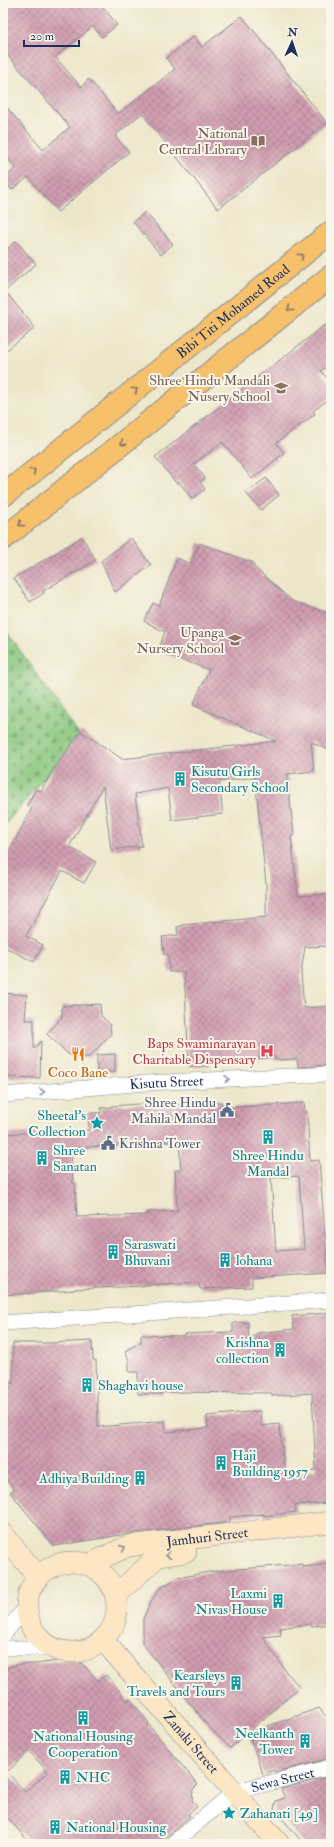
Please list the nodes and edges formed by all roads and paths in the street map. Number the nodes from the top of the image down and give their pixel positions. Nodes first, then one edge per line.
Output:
1 (331, 232) edge
2 (331, 276) edge
3 (3, 496) edge
4 (3, 539) edge
5 (331, 1074) edge
6 (3, 1095) edge
7 (331, 1300) edge
8 (3, 1323) edge
9 (331, 1522) edge
10 (331, 1532) edge
11 (3, 1534) edge
12 (88, 1565) junction
13 (38, 1577) junction
14 (116, 1595) junction
15 (27, 1606) junction
16 (3, 1635) edge
17 (103, 1640) junction
18 (3, 1648) edge
19 (54, 1648) junction
20 (331, 1767) edge
21 (234, 1792) junction
22 (172, 1844) edge
23 (280, 1844) edge

3 -> 1 highway, Bibi Titi Mohamed Road
2 -> 4 highway
6 -> 5 street, Kisutu Street
7 - 8 street
12 -> 9 street, Jamhuri Street
10 -> 14 street, Jamhuri Street
11 - 13 street
12 - 13 street
12 - 14 street
13 - 15 street
14 - 17 street
15 - 16 street
15 - 19 street
17 - 19 street
17 - 21 street, Zanaki Street
18 - 19 street
20 - 21 street, Sewa Street
21 - 22 street
21 - 23 street, Zanaki Street

